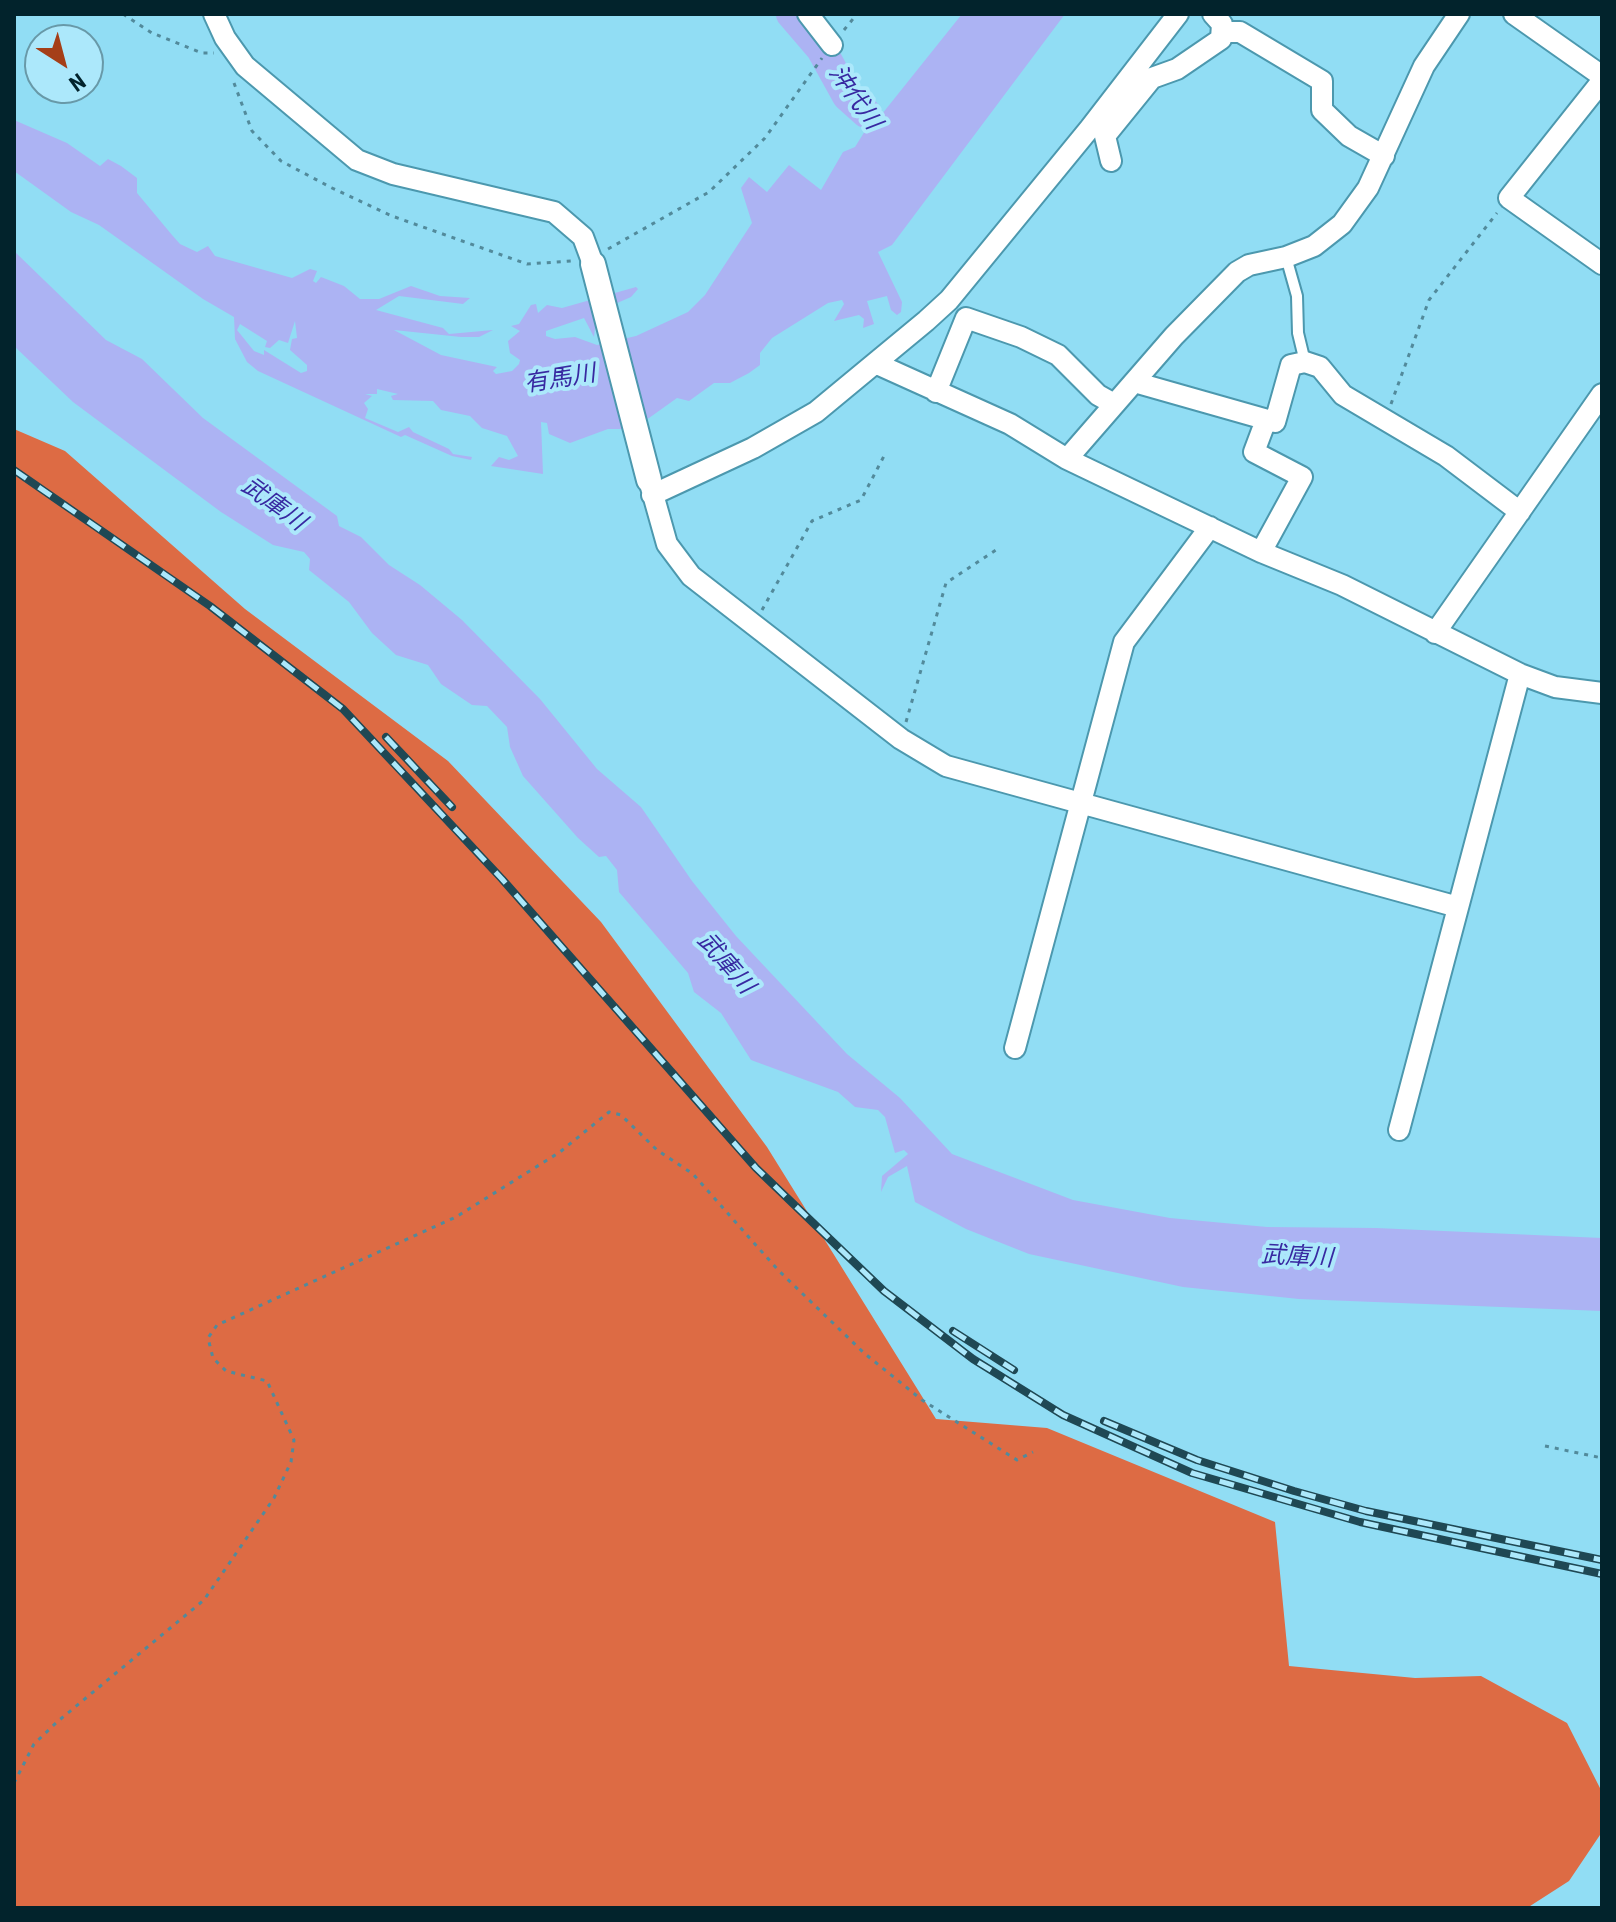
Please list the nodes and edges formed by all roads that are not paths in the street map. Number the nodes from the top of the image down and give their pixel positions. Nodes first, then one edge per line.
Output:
1 (214, 14) edge
2 (808, 14) edge
3 (1178, 14) edge
4 (1459, 14) edge
5 (1514, 14) edge
6 (1218, 23) edge
7 (830, 47) road end
8 (1602, 79) edge
9 (1384, 156) junction
10 (1111, 161) dead end
11 (1286, 257) junction
12 (593, 264) joint
13 (1602, 264) edge
14 (1305, 362) junction
15 (877, 364) junction
16 (1134, 382) junction
17 (936, 392) junction
18 (1602, 394) edge
19 (1114, 404) junction
20 (1266, 420) junction
21 (1067, 459) junction
22 (650, 488) junction
23 (1520, 512) junction
24 (1210, 527) junction
25 (1261, 552) junction
26 (1435, 633) junction
27 (1520, 674) junction
28 (1602, 693) edge
29 (1079, 803) junction
30 (1458, 907) junction
31 (1015, 1048) dead end
32 (1399, 1130) dead end

1 - 12 street
2 - 7 street
3 - 15 street
4 - 9 street
5 - 8 street
6 - 9 street
6 - 10 street
8 - 13 street
9 - 11 street
11 - 14 lane
11 - 16 street
12 - 22 street
14 - 20 street
14 - 23 street
15 - 17 street
15 - 22 street
16 - 19 street
16 - 20 street
17 - 19 street
17 - 21 street
18 - 23 street
19 - 21 street
20 - 25 street
21 - 24 street
22 - 29 street
23 - 26 street
24 - 25 street
24 - 29 street
25 - 26 street
26 - 27 street
27 - 28 street
27 - 30 street
29 - 30 street
29 - 31 street
30 - 32 street

